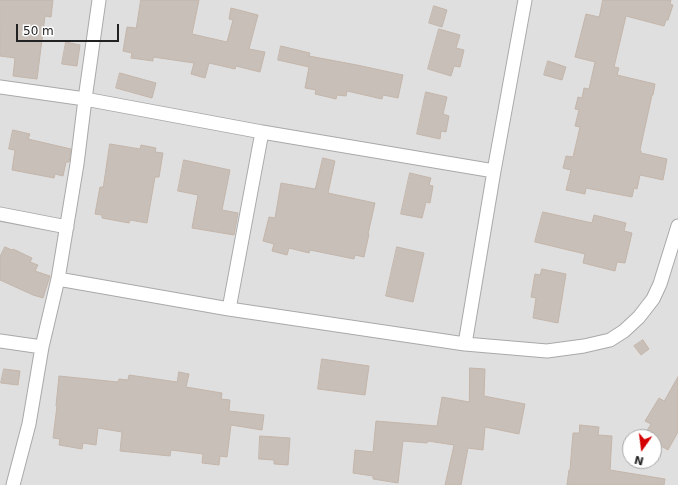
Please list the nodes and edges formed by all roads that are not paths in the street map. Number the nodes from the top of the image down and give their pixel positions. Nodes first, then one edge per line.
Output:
1 (99, 0) edge
2 (525, 0) edge
3 (0, 87) edge
4 (85, 99) junction
5 (262, 132) junction
6 (494, 172) junction
7 (0, 214) edge
8 (678, 226) edge
9 (67, 228) junction
10 (58, 280) junction
11 (229, 309) junction
12 (0, 341) edge
13 (465, 344) junction
14 (42, 347) junction
15 (13, 485) edge

1 - 4 street
2 - 6 street
3 - 4 street
4 - 5 street
4 - 9 street
5 - 6 street
5 - 11 street
6 - 13 street
7 - 9 street
8 - 13 street
9 - 10 street
10 - 11 street
10 - 14 street
11 - 13 street
12 - 14 street
14 - 15 street

